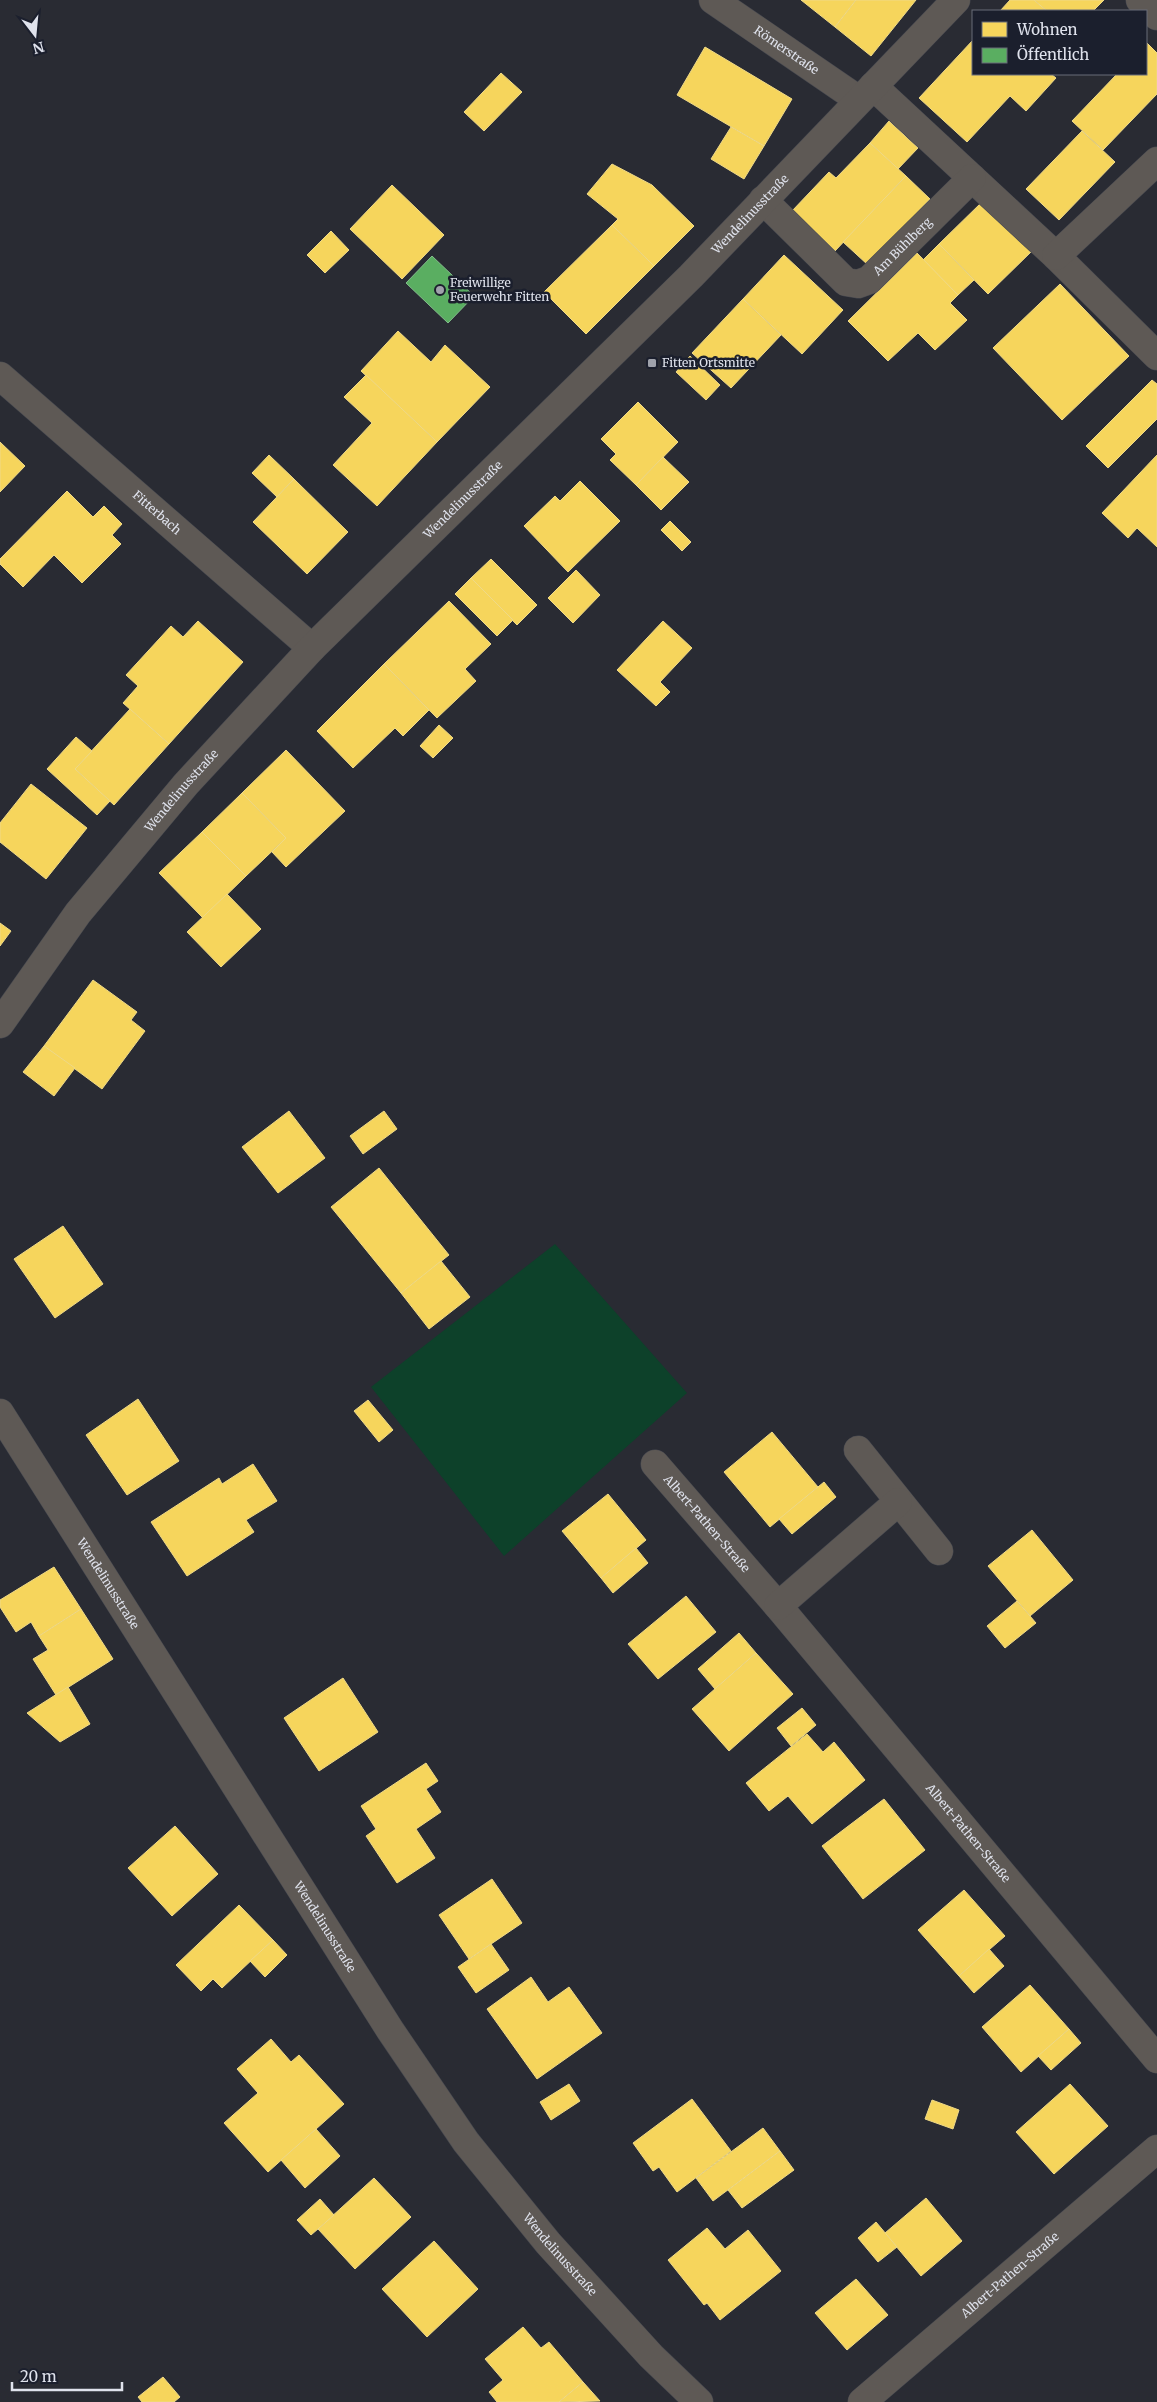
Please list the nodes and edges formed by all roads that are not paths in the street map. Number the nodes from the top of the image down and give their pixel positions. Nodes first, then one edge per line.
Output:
1 (713, 0) edge
2 (956, 0) edge
3 (1140, 0) edge
4 (1157, 16) edge
5 (866, 93) junction
6 (1157, 161) edge
7 (972, 178) junction
8 (763, 200) junction
9 (1056, 256) junction
10 (1157, 356) edge
11 (0, 376) edge
12 (312, 648) junction
13 (0, 1024) edge
14 (0, 1413) edge
15 (858, 1450) dead end
16 (655, 1464) dead end
17 (898, 1502) junction
18 (939, 1550) dead end
19 (778, 1606) junction
20 (1157, 2060) edge
21 (1157, 2149) edge
22 (699, 2402) edge
23 (862, 2402) edge

1 - 5 street, Römerstraße
2 - 5 street, Wendelinusstraße
3 - 4 street
5 - 7 street
5 - 8 street, Wendelinusstraße
6 - 9 street
7 - 8 street, Am Bühlberg
7 - 9 street
8 - 12 street, Wendelinusstraße
9 - 10 street
11 - 12 street, Fitterbach
12 - 13 street, Wendelinusstraße
14 - 22 street, Wendelinusstraße
15 - 17 street
16 - 19 street, Albert-Pathen-Straße
17 - 18 street
17 - 19 street
19 - 20 street, Albert-Pathen-Straße
21 - 23 street, Albert-Pathen-Straße

